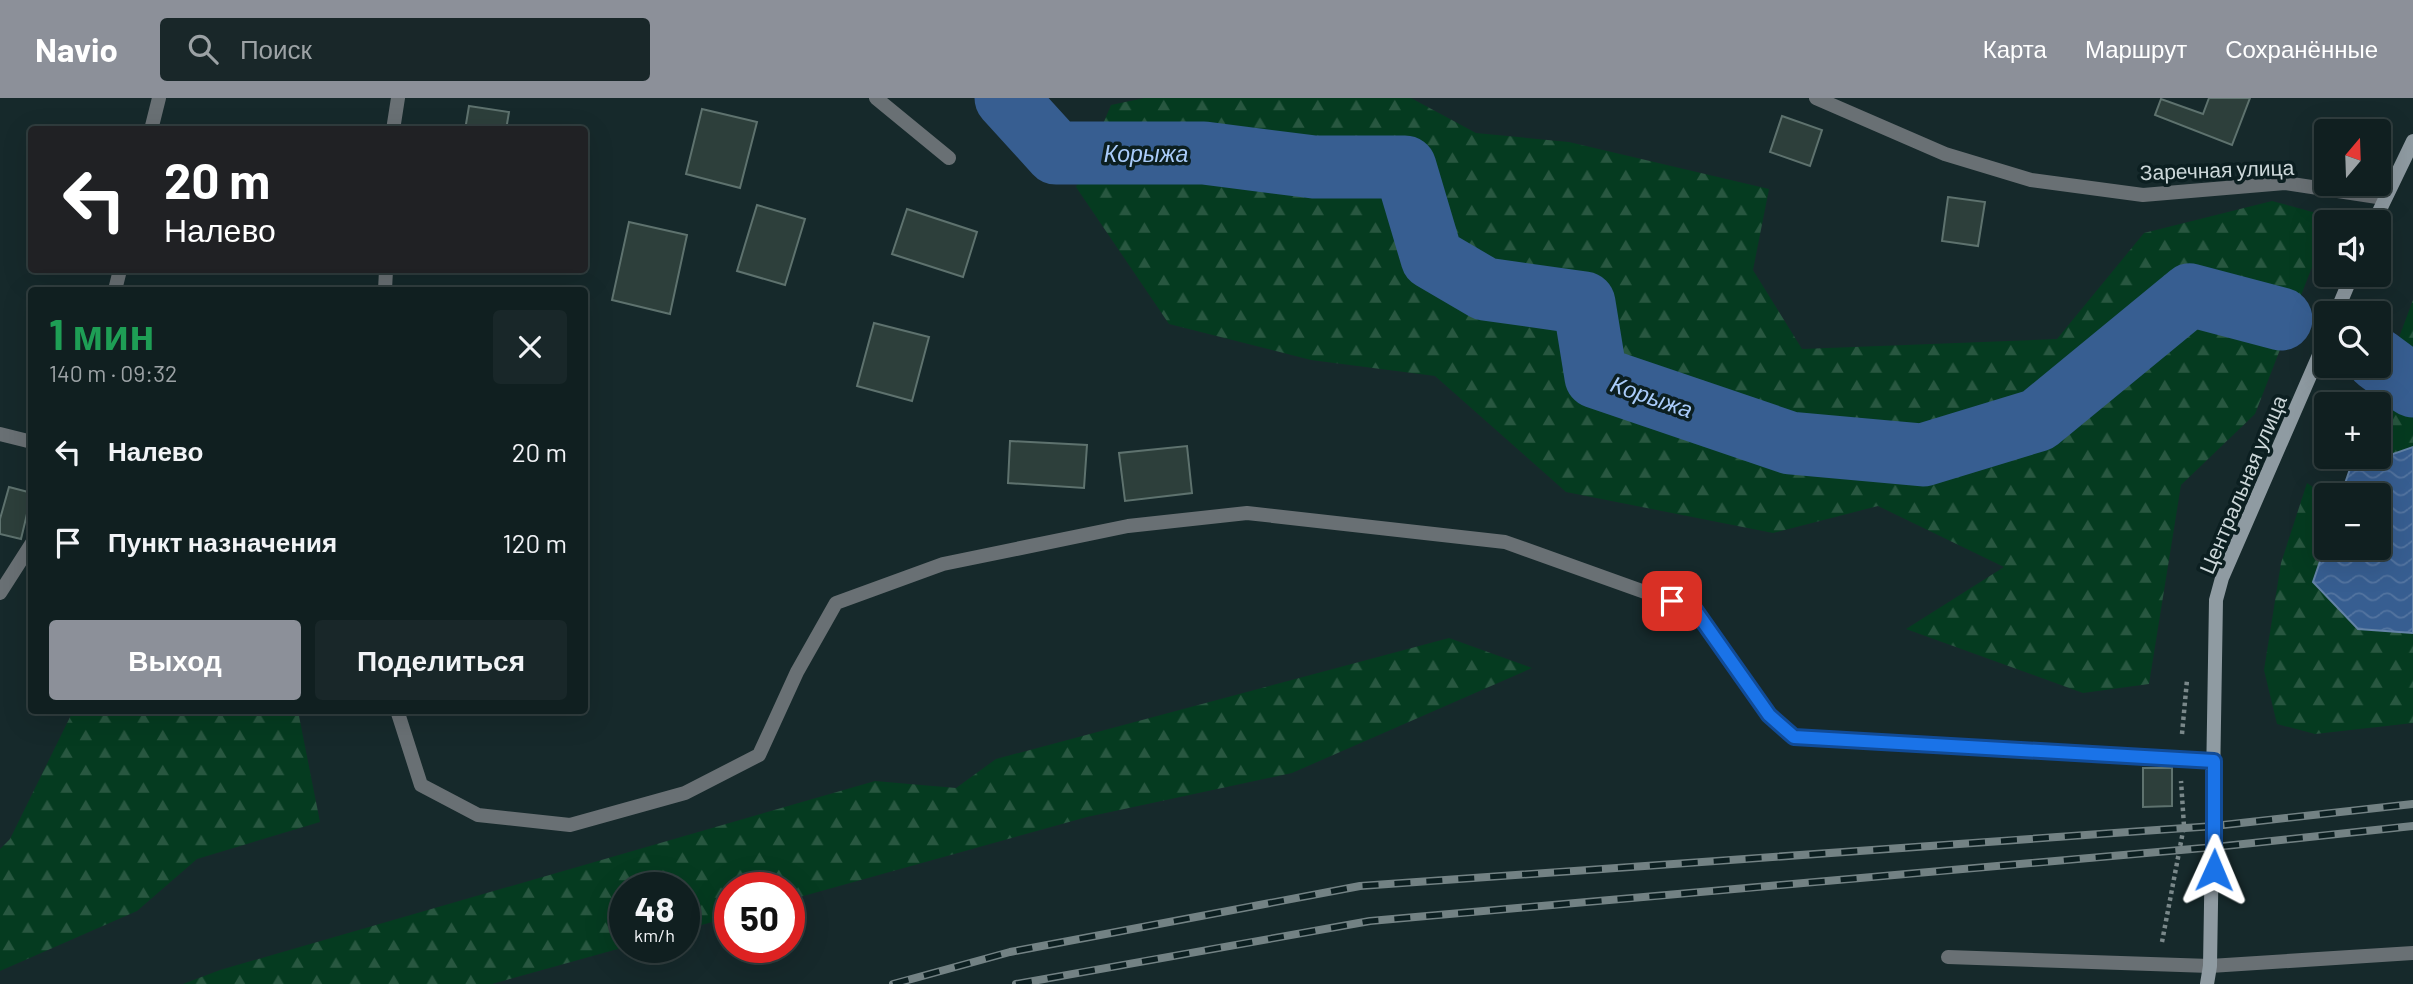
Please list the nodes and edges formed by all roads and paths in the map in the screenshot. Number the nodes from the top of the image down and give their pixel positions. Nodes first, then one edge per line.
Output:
1 (159, 98) edge
2 (398, 98) edge
3 (876, 98) edge
4 (1816, 98) edge
5 (153, 126) edge
6 (394, 126) edge
7 (2413, 141) edge
8 (949, 158) dead end
9 (2384, 198) junction
10 (2379, 210) edge
11 (2314, 367) edge
12 (0, 434) edge
13 (28, 441) edge
14 (28, 549) edge
15 (0, 593) edge
16 (398, 714) edge
17 (2179, 759) junction
18 (2214, 761) junction
19 (2413, 953) edge
20 (1948, 957) dead end
21 (2158, 964) junction
22 (2210, 966) junction
23 (2207, 984) edge

1 - 5 street
2 - 6 street
3 - 8 street
4 - 9 street, Заречная улица
7 - 9 main road
9 - 10 main road
11 - 18 main road, Центральная улица
12 - 13 street
14 - 15 street
16 - 17 street
17 - 18 street
17 - 21 path
18 - 22 main road, Центральная улица
19 - 22 street
20 - 21 street
21 - 22 street
22 - 23 main road, Центральная улица

